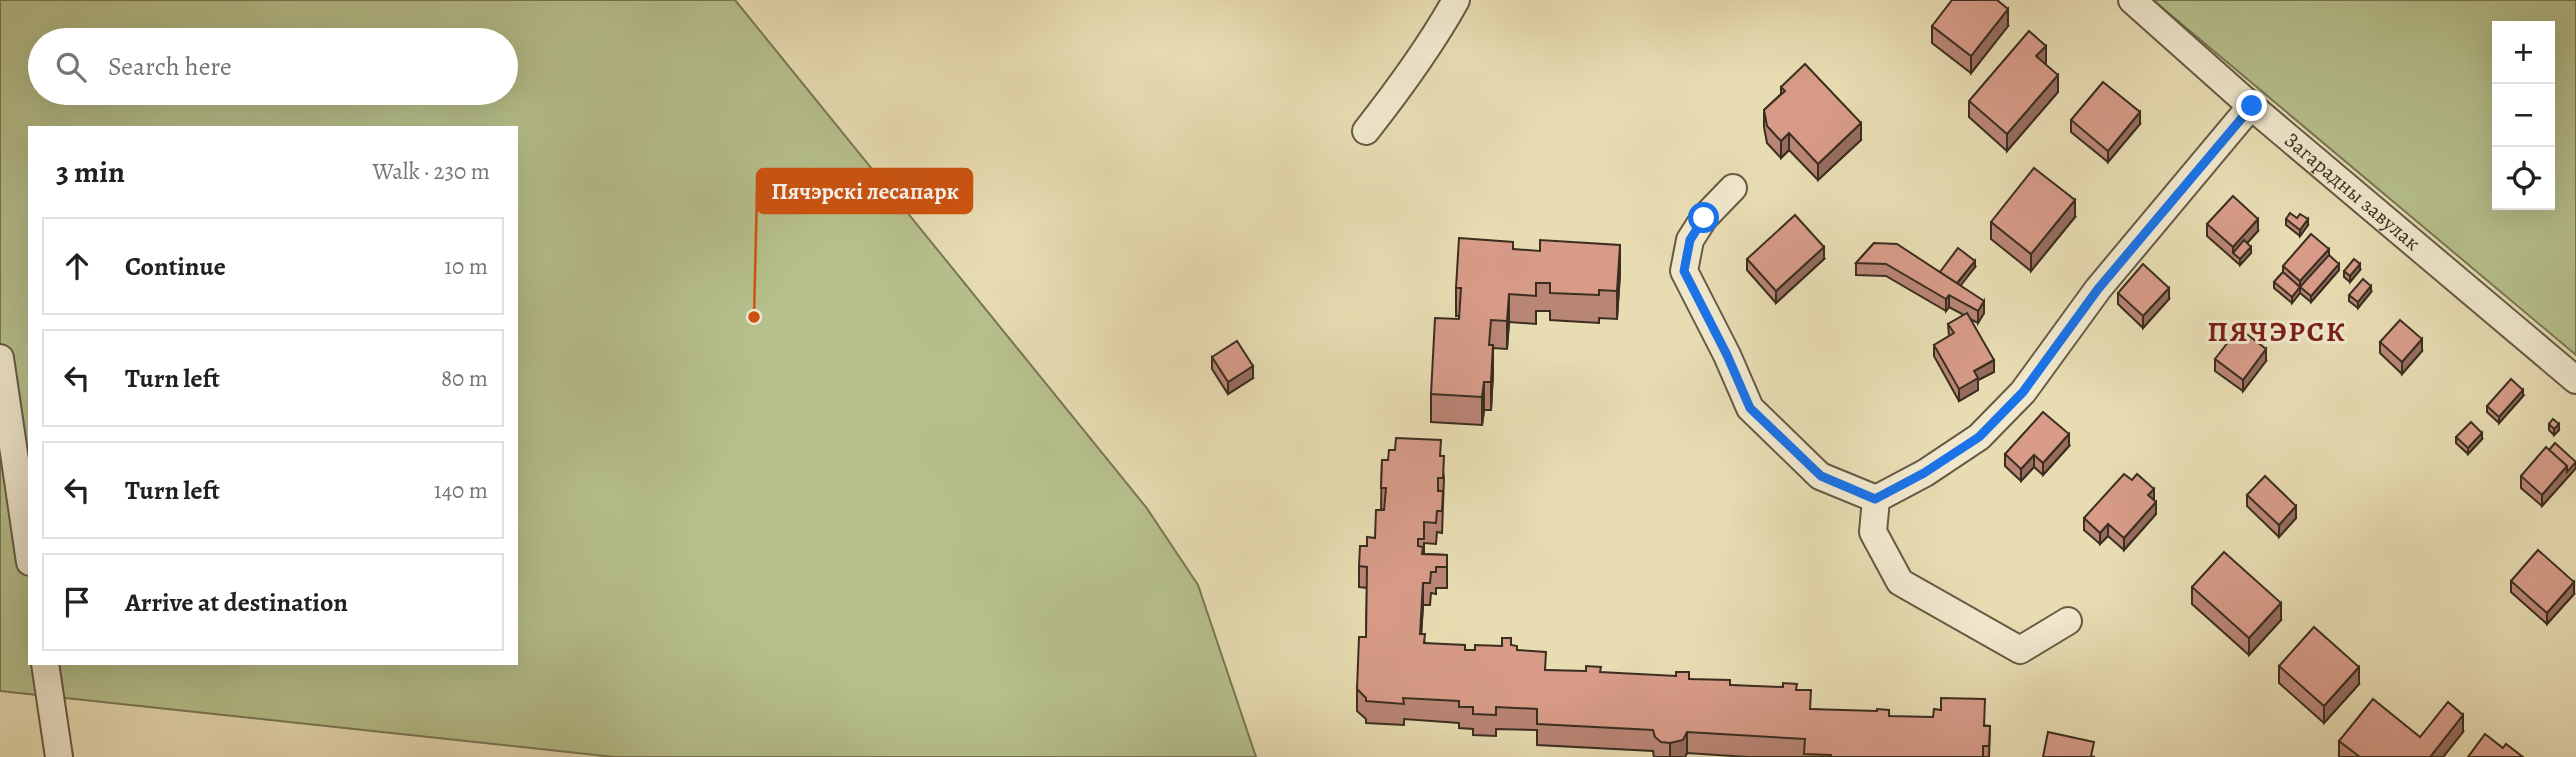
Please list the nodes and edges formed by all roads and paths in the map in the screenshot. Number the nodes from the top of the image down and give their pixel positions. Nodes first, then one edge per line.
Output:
1 (1456, 0) edge
2 (2132, 0) edge
3 (2252, 106) junction
4 (1366, 131) dead end
5 (1733, 188) dead end
6 (0, 358) edge
7 (2576, 380) edge
8 (1875, 499) junction
9 (28, 548) edge
10 (2068, 621) dead end
11 (45, 665) edge
12 (59, 757) edge

1 - 4 street
2 - 3 street, Загарадны завулак
3 - 7 street, Загарадны завулак
3 - 8 street
5 - 8 street
6 - 9 street
8 - 10 street
11 - 12 street

